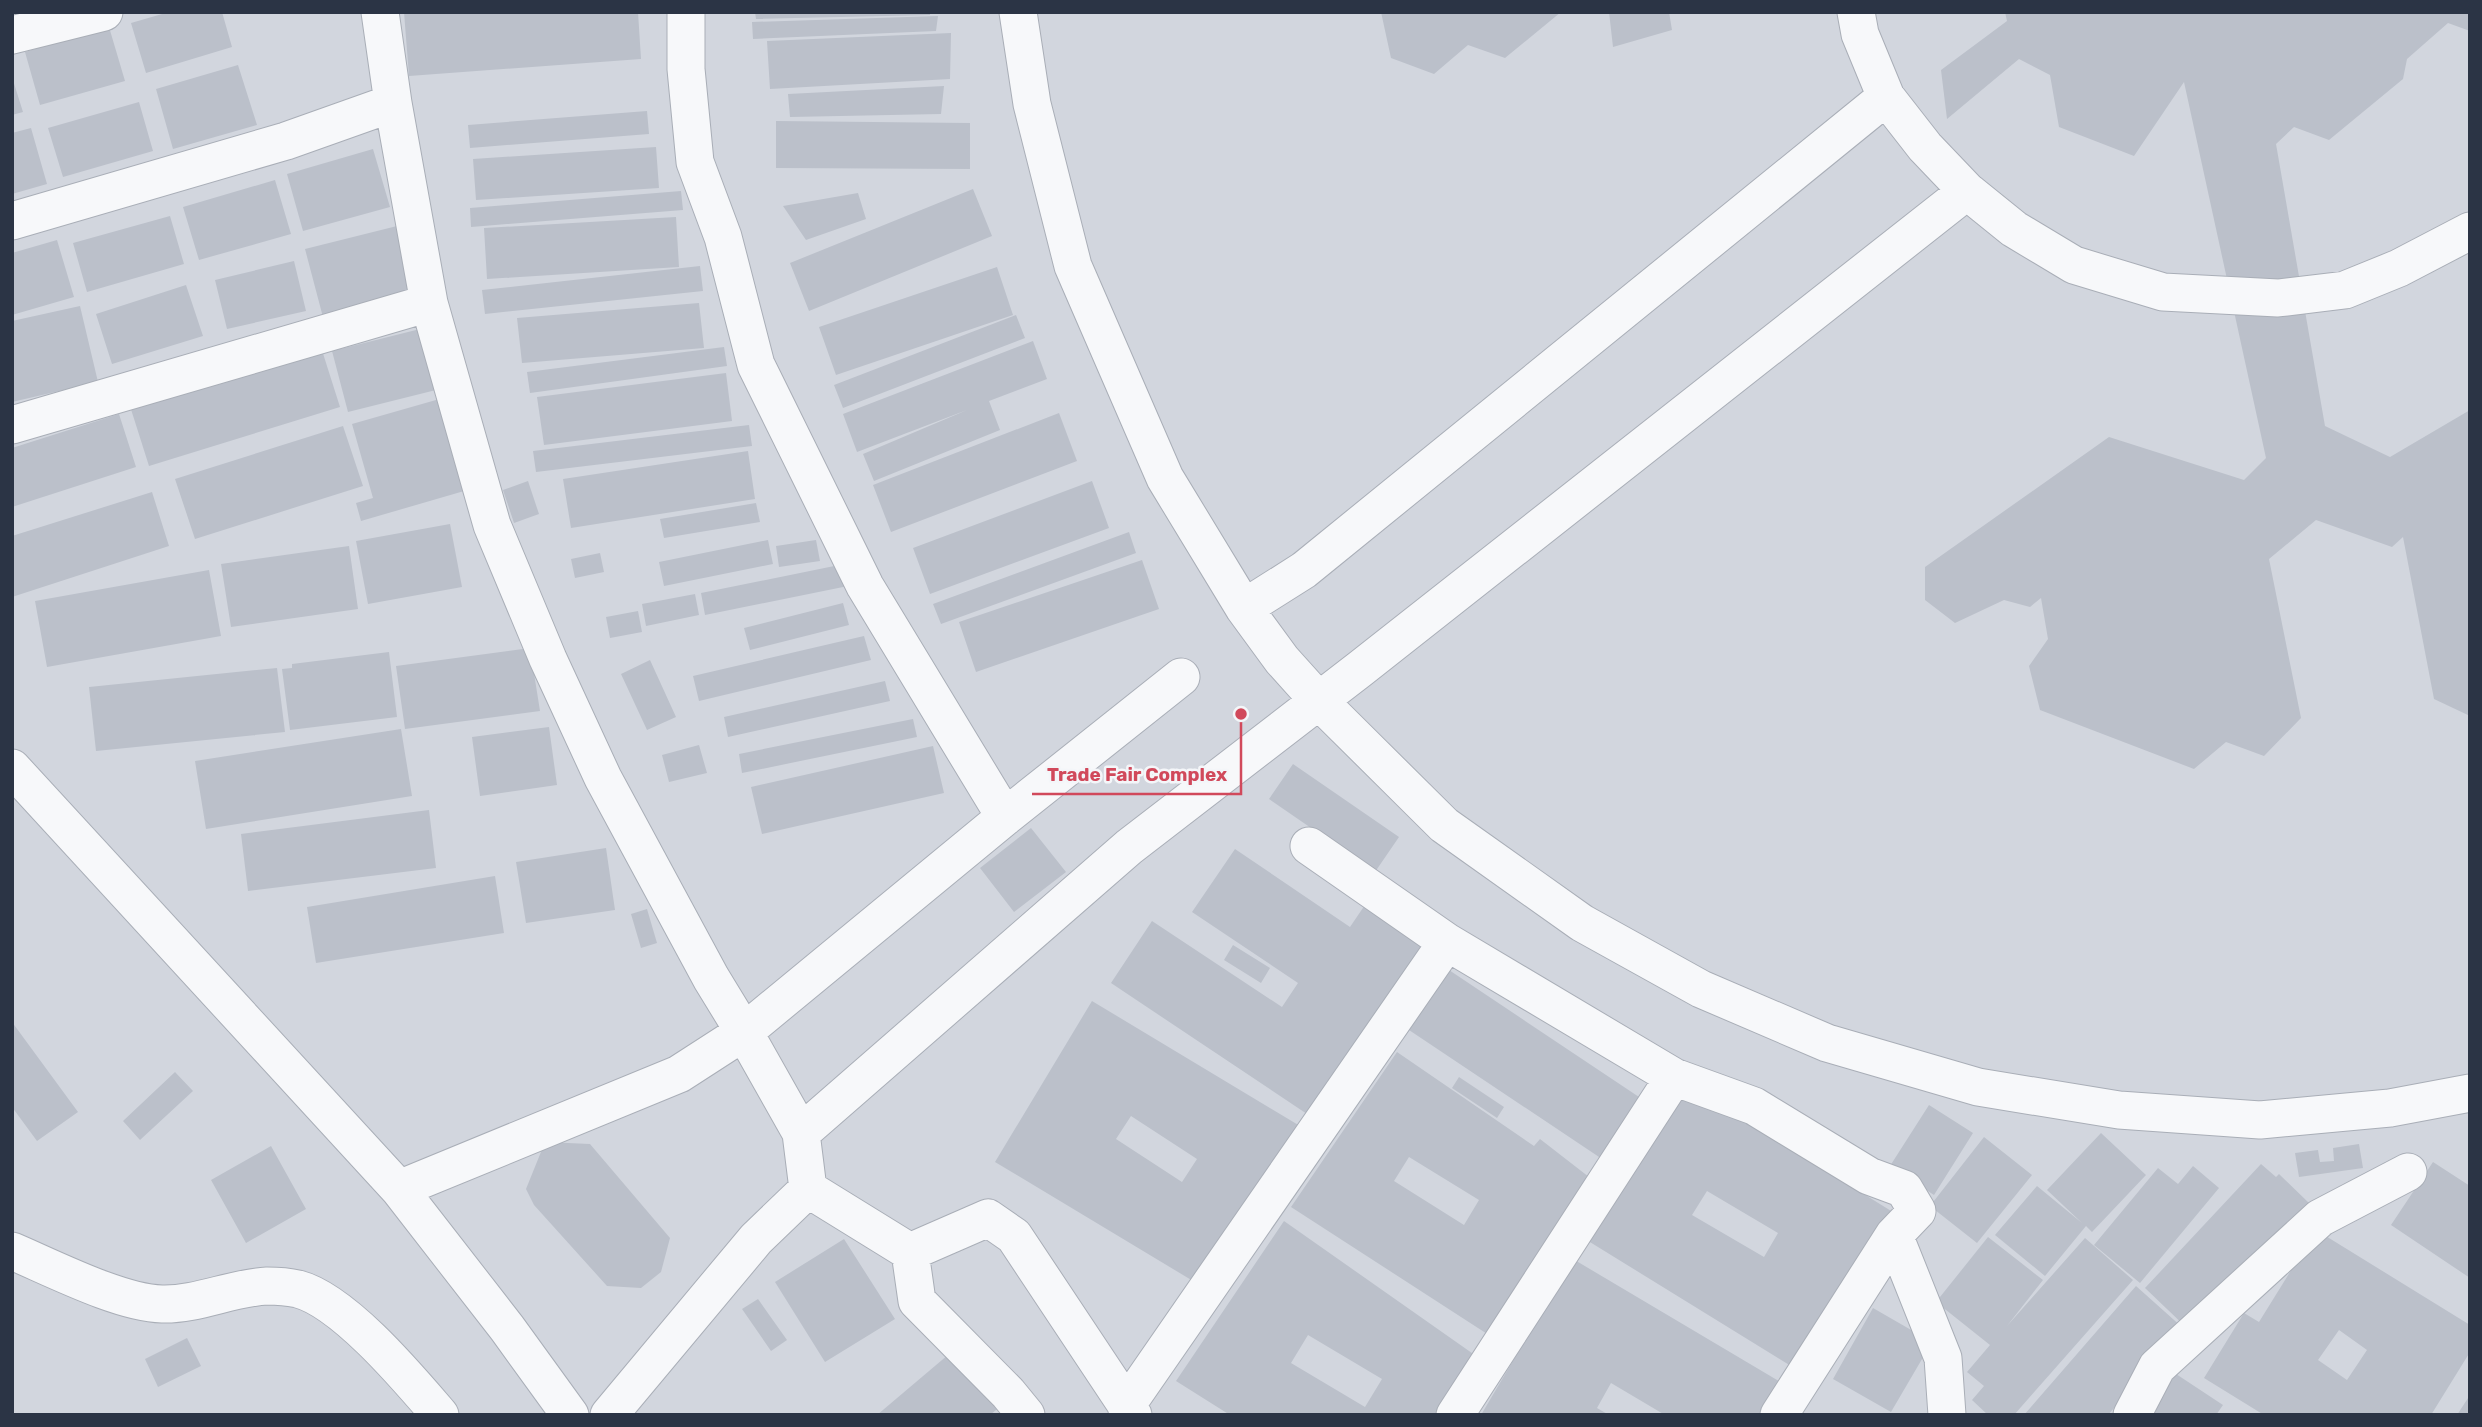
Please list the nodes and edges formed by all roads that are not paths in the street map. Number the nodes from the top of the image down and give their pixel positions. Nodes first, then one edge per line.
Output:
1 (104, 12) edge
2 (380, 12) edge
3 (686, 12) edge
4 (1018, 12) edge
5 (1856, 12) edge
6 (12, 35) edge
7 (1886, 97) junction
8 (393, 103) junction
9 (1967, 191) junction
10 (12, 221) edge
11 (2470, 231) edge
12 (429, 303) junction
13 (12, 425) edge
14 (1244, 608) junction
15 (1181, 677) dead end
16 (1318, 700) junction
17 (12, 768) edge
18 (1005, 817) junction
19 (1309, 846) dead end
20 (1447, 942) junction
21 (744, 1032) junction
22 (1674, 1077) junction
23 (2470, 1093) edge
24 (801, 1133) junction
25 (2408, 1172) dead end
26 (398, 1189) junction
27 (808, 1189) junction
28 (1894, 1235) junction
29 (12, 1251) edge
30 (910, 1252) junction
31 (1130, 1410) edge
32 (440, 1415) edge
33 (570, 1415) edge
34 (609, 1415) edge
35 (1026, 1415) edge
36 (1455, 1415) edge
37 (1779, 1415) edge
38 (1947, 1415) edge
39 (2132, 1415) edge

1 - 6 street
2 - 8 street
3 - 18 street
4 - 14 street
5 - 7 street
7 - 9 street
7 - 14 street
8 - 10 street
8 - 12 street
9 - 11 street
9 - 16 street
12 - 13 street
12 - 21 street
14 - 16 street
15 - 18 street
16 - 23 street
16 - 24 street
17 - 26 street
18 - 21 street
19 - 20 street
20 - 22 street
20 - 31 street
21 - 24 street
21 - 26 street
22 - 28 street
22 - 36 street
24 - 27 street
25 - 39 street
26 - 33 street
27 - 30 street
27 - 34 street
28 - 37 street
28 - 38 street
29 - 32 street
30 - 31 street
30 - 35 street

